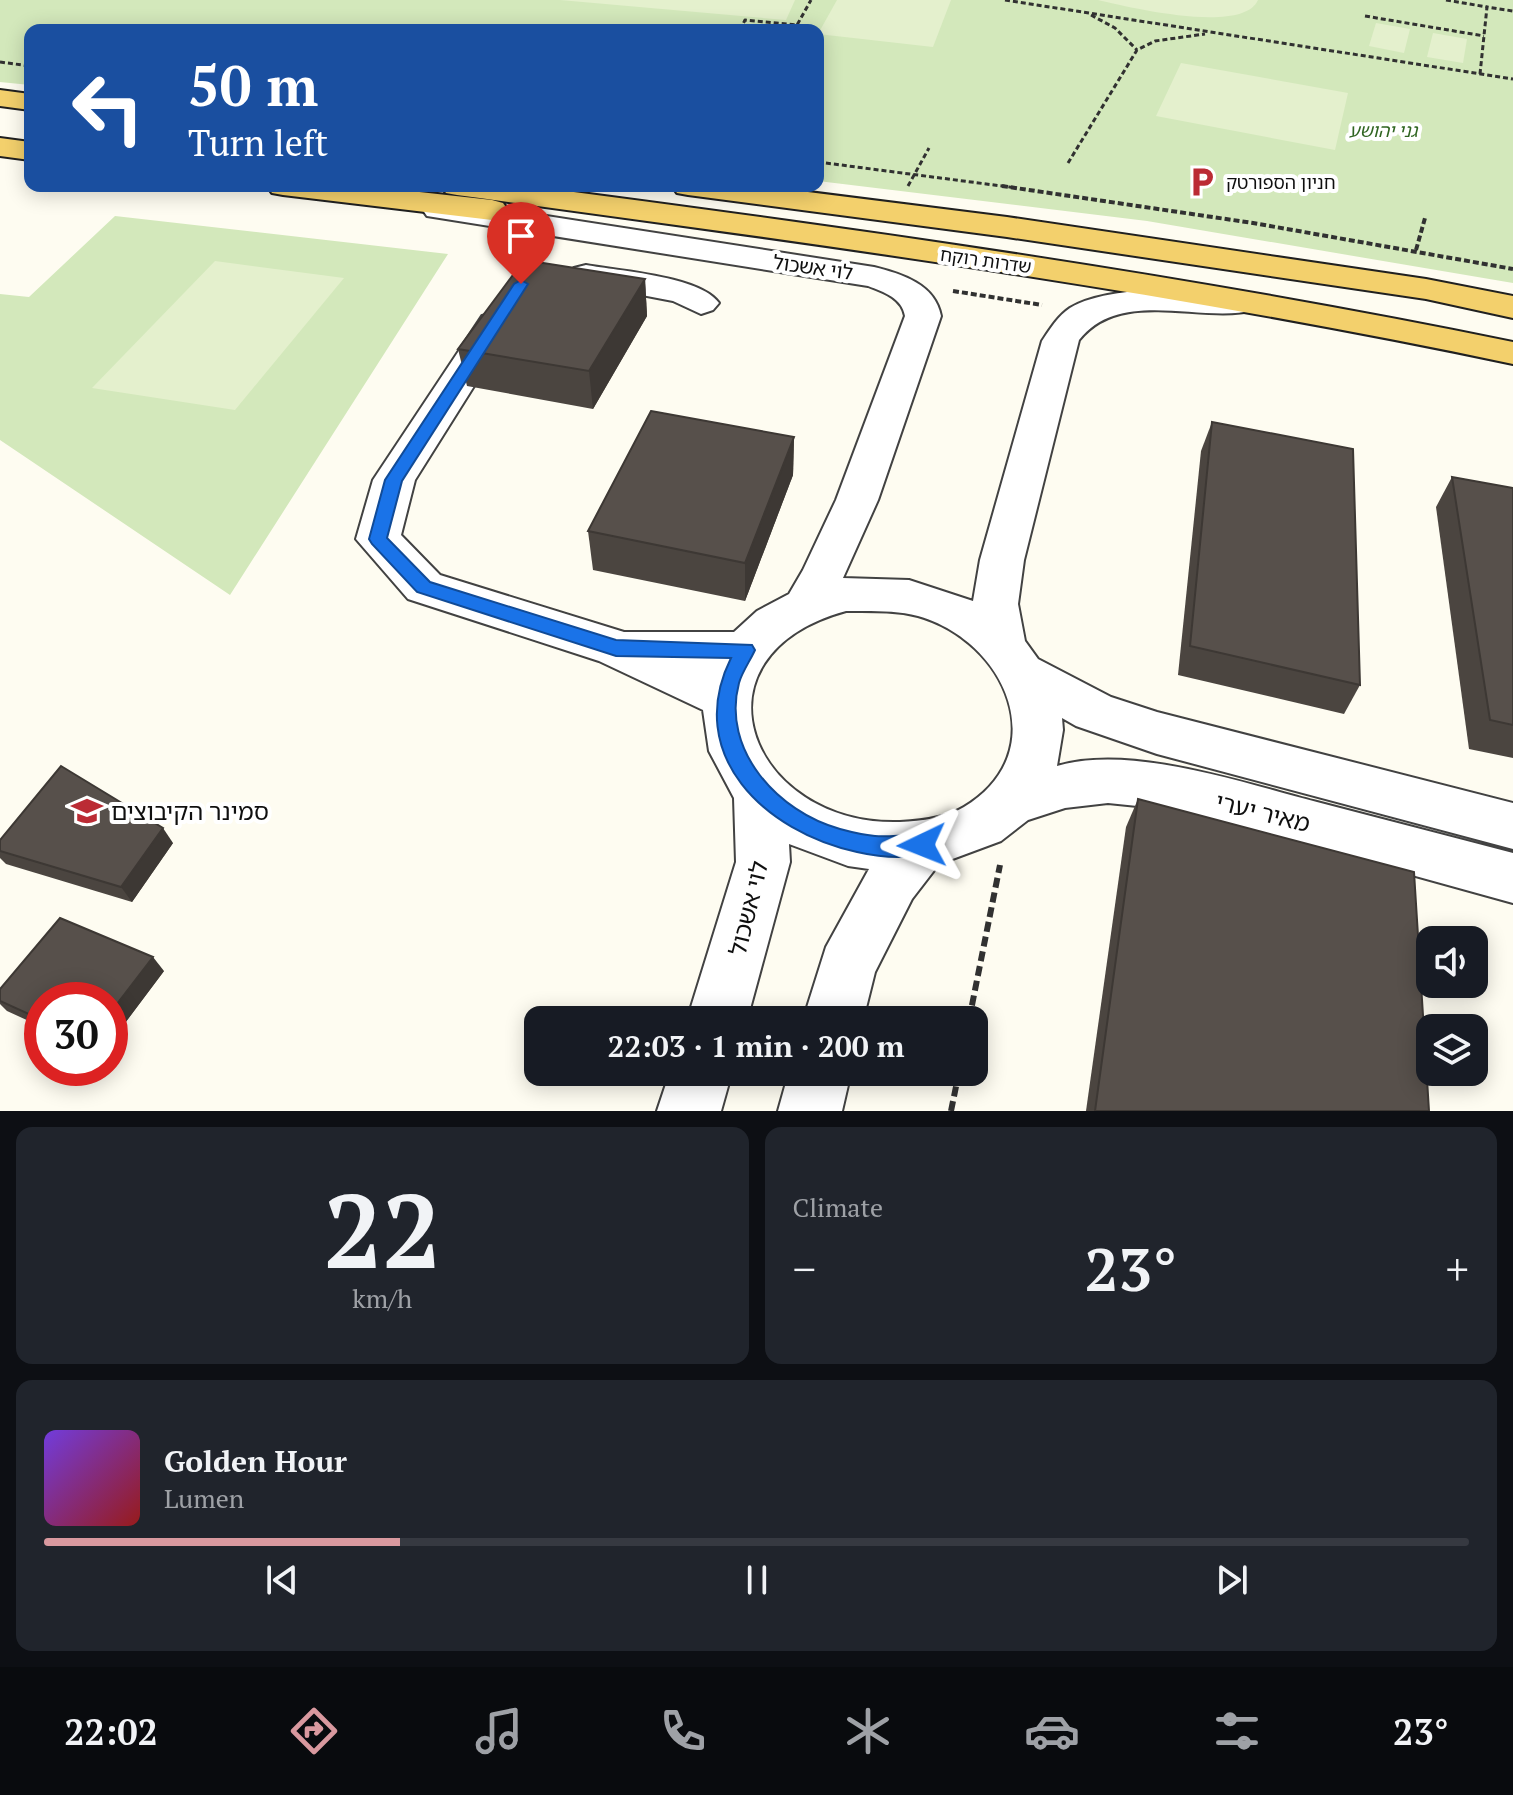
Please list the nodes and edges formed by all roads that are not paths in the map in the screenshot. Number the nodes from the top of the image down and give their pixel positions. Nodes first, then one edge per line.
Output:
1 (0, 98) edge
2 (24, 101) edge
3 (326, 192) edge
4 (492, 192) edge
5 (735, 192) edge
6 (377, 199) junction
7 (552, 269) edge
8 (1092, 294) junction
9 (512, 297) edge
10 (701, 303) dead end
11 (1266, 303) joint
12 (1513, 307) edge
13 (1513, 353) edge
14 (806, 605) junction
15 (616, 648) junction
16 (745, 650) junction
17 (1013, 659) junction
18 (727, 699) junction
19 (760, 793) junction
20 (1413, 801) junction
21 (1009, 803) junction
22 (1513, 826) edge
23 (922, 845) junction
24 (1417, 852) junction
25 (1513, 878) edge
26 (721, 1006) edge
27 (837, 1006) edge
28 (697, 1086) edge
29 (816, 1086) edge
30 (689, 1111) edge
31 (810, 1111) edge

1 - 2 main road
3 - 6 main road
4 - 8 main road, שדרות רוקח
5 - 12 main road, שדרות רוקח
6 - 8 main road
6 - 14 street, לוי אשכול
7 - 10 street
8 - 11 street
8 - 17 street
9 - 15 street
11 - 13 main road
14 - 16 street
14 - 17 street
15 - 16 street
15 - 18 street
16 - 18 street
17 - 20 street
17 - 21 street
18 - 19 street
19 - 23 street
19 - 26 street, לוי אשכול
20 - 22 street
20 - 24 street
21 - 23 street
21 - 24 street, מאיר יערי
23 - 27 street
24 - 25 street, מאיר יערי
28 - 30 street
29 - 31 street

